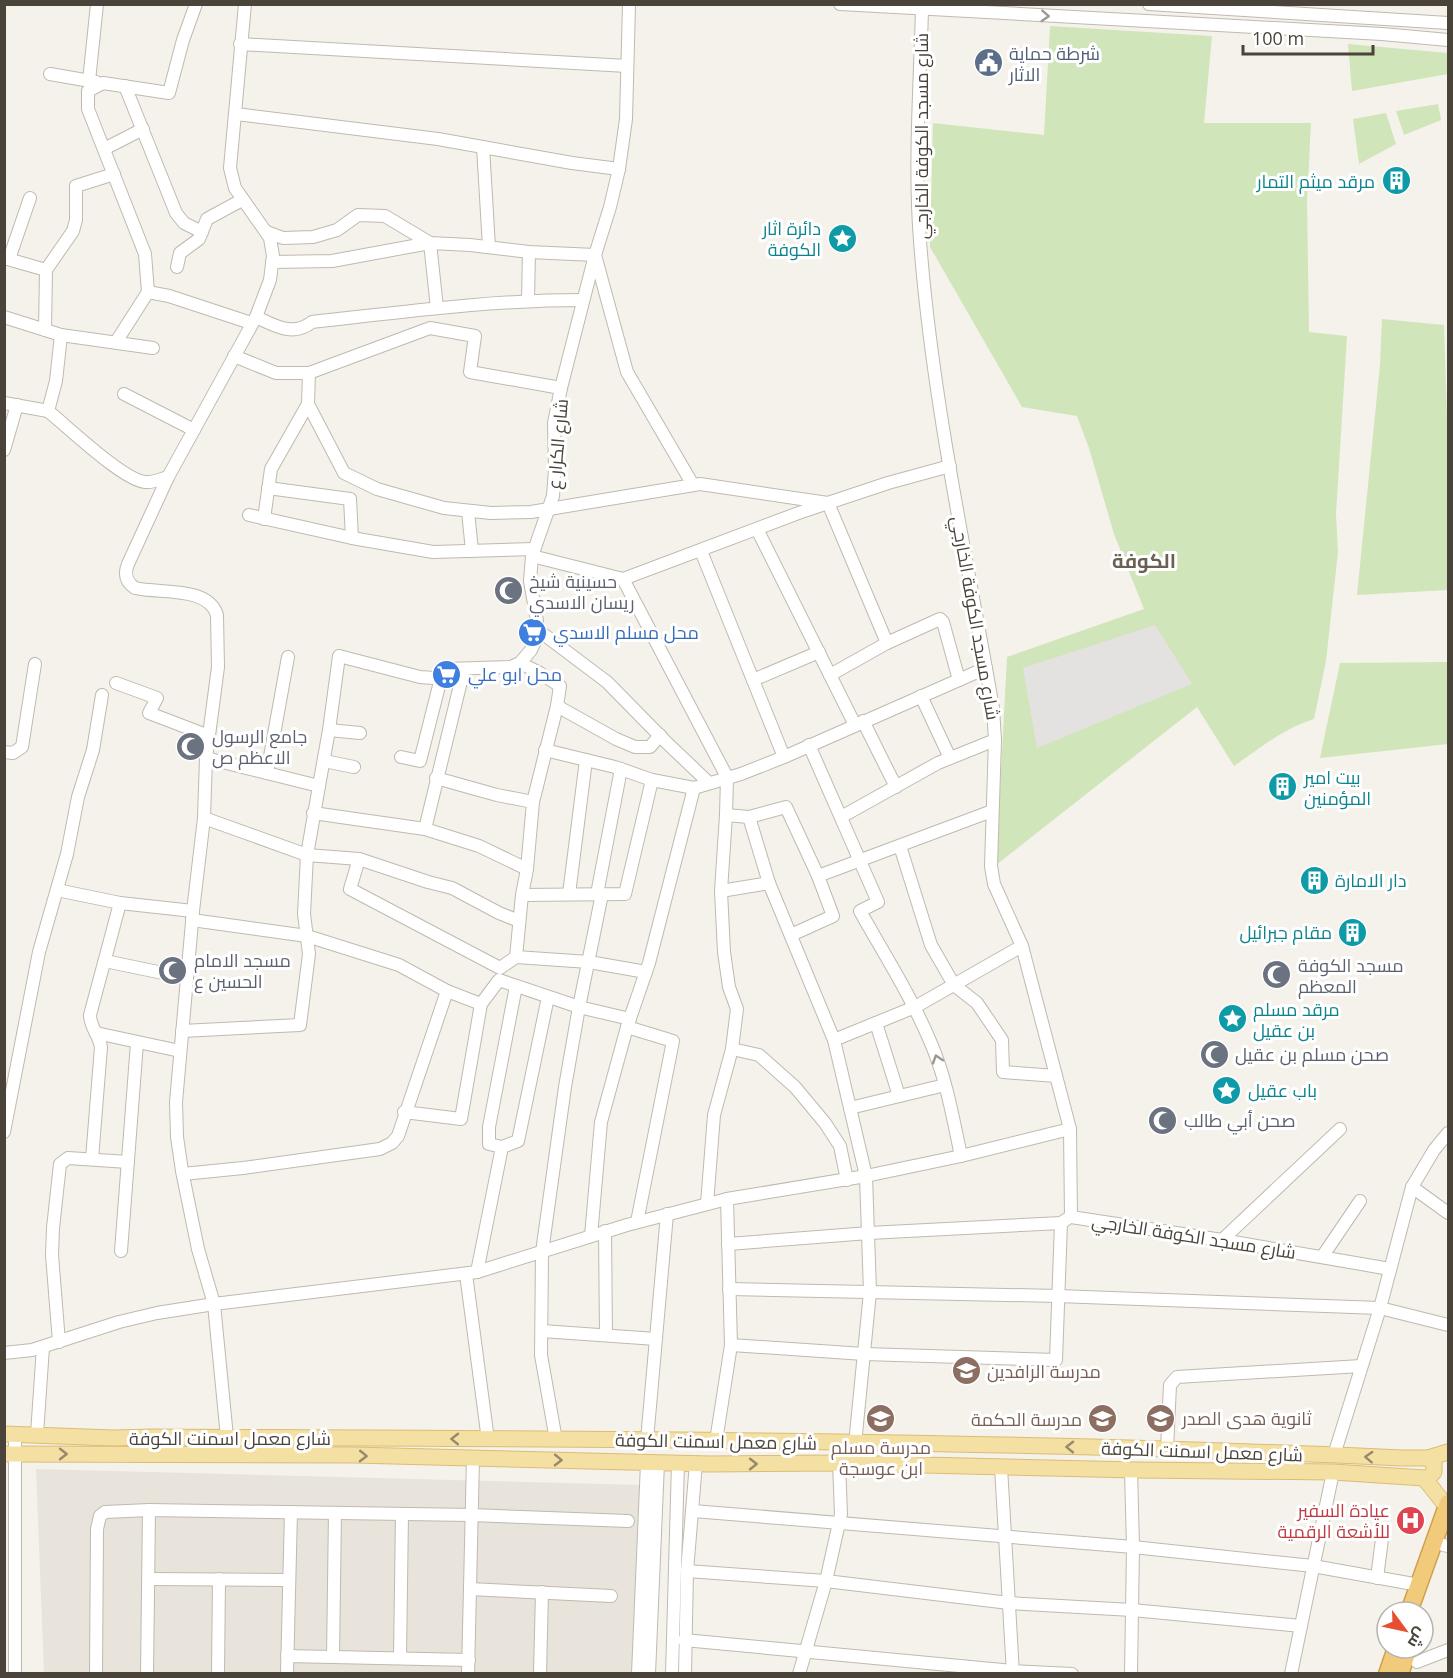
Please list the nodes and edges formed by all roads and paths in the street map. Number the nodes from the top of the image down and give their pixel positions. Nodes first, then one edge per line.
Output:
1 (97, 4) edge
2 (196, 4) edge
3 (244, 4) edge
4 (629, 4) edge
5 (840, 4) edge
6 (1149, 4) edge
7 (1200, 8) junction
8 (922, 9) junction
9 (1310, 10) edge
10 (1449, 23) edge
11 (1199, 24) junction
12 (1449, 40) edge
13 (240, 44) junction
14 (627, 66) junction
15 (50, 74) dead end
16 (88, 81) junction
17 (103, 83) junction
18 (125, 86) junction
19 (236, 114) junction
20 (143, 129) junction
21 (483, 147) junction
22 (104, 150) junction
23 (618, 169) junction
24 (114, 174) junction
25 (30, 198) dead end
26 (242, 200) junction
27 (202, 232) junction
28 (267, 232) junction
29 (430, 243) junction
30 (489, 247) junction
31 (529, 252) junction
32 (595, 255) junction
33 (7, 258) edge
34 (272, 262) junction
35 (177, 267) dead end
36 (46, 270) junction
37 (148, 291) junction
38 (528, 300) junction
39 (583, 300) junction
40 (437, 308) junction
41 (4, 317) edge
42 (254, 320) junction
43 (45, 330) junction
44 (62, 335) junction
45 (116, 342) junction
46 (153, 348) dead end
47 (234, 356) junction
48 (309, 372) junction
49 (561, 388) junction
50 (124, 394) dead end
51 (4, 403) edge
52 (308, 404) junction
53 (17, 405) junction
54 (48, 411) junction
55 (194, 430) junction
56 (4, 450) edge
57 (950, 466) junction
58 (168, 477) junction
59 (693, 485) junction
60 (268, 488) junction
61 (828, 503) junction
62 (550, 507) junction
63 (468, 510) junction
64 (249, 515) dead end
65 (264, 519) junction
66 (758, 529) junction
67 (352, 538) junction
68 (472, 551) junction
69 (701, 551) junction
70 (533, 553) junction
71 (623, 579) junction
72 (538, 630) junction
73 (887, 643) junction
74 (819, 652) junction
75 (288, 657) dead end
76 (520, 663) junction
77 (35, 664) dead end
78 (986, 668) junction
79 (464, 669) junction
80 (442, 674) junction
81 (830, 675) junction
82 (753, 680) junction
83 (959, 680) junction
84 (116, 683) dead end
85 (102, 695) dead end
86 (921, 696) junction
87 (557, 706) junction
88 (859, 723) junction
89 (329, 730) junction
90 (360, 733) dead end
91 (660, 735) junction
92 (209, 736) junction
93 (995, 740) junction
94 (809, 745) junction
95 (545, 750) junction
96 (4, 752) edge
97 (401, 757) dead end
98 (784, 757) junction
99 (206, 758) junction
100 (950, 758) junction
101 (586, 760) junction
102 (324, 762) junction
103 (354, 767) dead end
104 (621, 769) junction
105 (267, 773) junction
106 (727, 777) junction
107 (436, 778) junction
108 (652, 780) junction
109 (708, 782) junction
110 (319, 786) junction
111 (896, 787) junction
112 (694, 788) junction
113 (532, 802) junction
114 (992, 811) junction
115 (313, 813) junction
116 (726, 815) junction
117 (749, 817) junction
118 (841, 817) junction
119 (204, 818) junction
120 (425, 829) junction
121 (900, 846) junction
122 (307, 855) junction
123 (359, 859) junction
124 (861, 861) junction
125 (527, 869) junction
126 (818, 876) junction
127 (769, 883) junction
128 (57, 890) junction
129 (721, 891) junction
130 (569, 894) junction
131 (599, 894) junction
132 (522, 895) junction
133 (120, 903) junction
134 (193, 915) junction
135 (519, 921) junction
136 (791, 935) junction
137 (307, 936) junction
138 (1022, 946) junction
139 (516, 957) junction
140 (105, 961) junction
141 (589, 962) junction
142 (646, 972) junction
143 (500, 974) junction
144 (187, 978) junction
145 (954, 985) junction
146 (516, 986) junction
147 (447, 991) junction
148 (548, 997) junction
149 (481, 1004) junction
150 (579, 1007) junction
151 (915, 1007) junction
152 (629, 1023) junction
153 (876, 1023) junction
154 (182, 1030) junction
155 (96, 1034) junction
156 (834, 1040) junction
157 (137, 1043) junction
158 (732, 1049) junction
159 (180, 1051) junction
160 (1056, 1076) junction
161 (945, 1085) junction
162 (898, 1096) junction
163 (850, 1108) junction
164 (404, 1112) junction
165 (1070, 1129) junction
166 (1340, 1129) dead end
167 (4, 1132) edge
168 (1449, 1133) edge
169 (502, 1147) junction
170 (961, 1156) junction
171 (92, 1159) junction
172 (128, 1162) junction
173 (183, 1174) junction
174 (866, 1176) junction
175 (848, 1180) junction
176 (1412, 1187) junction
177 (727, 1199) junction
178 (1360, 1201) dead end
179 (707, 1204) junction
180 (1449, 1213) edge
181 (667, 1214) junction
182 (1066, 1220) junction
183 (637, 1222) junction
184 (604, 1232) junction
185 (869, 1233) junction
186 (591, 1236) junction
187 (1222, 1240) junction
188 (728, 1244) junction
189 (121, 1251) dead end
190 (542, 1252) junction
191 (1322, 1257) junction
192 (1390, 1269) junction
193 (472, 1273) junction
194 (729, 1289) junction
195 (870, 1292) junction
196 (1058, 1296) junction
197 (214, 1304) junction
198 (1380, 1308) junction
199 (1449, 1325) edge
200 (542, 1331) junction
201 (606, 1335) junction
202 (656, 1339) junction
203 (59, 1342) junction
204 (730, 1345) junction
205 (43, 1347) junction
206 (4, 1353) edge
207 (864, 1354) junction
208 (1361, 1366) junction
209 (10, 1434) edge
210 (37, 1434) junction
211 (227, 1437) junction
212 (640, 1439) junction
213 (488, 1440) junction
214 (556, 1440) junction
215 (596, 1440) junction
216 (716, 1442) junction
217 (855, 1444) junction
218 (1139, 1448) junction
219 (1164, 1448) junction
220 (1449, 1452) edge
221 (9, 1454) edge
222 (1334, 1455) junction
223 (473, 1458) junction
224 (1428, 1458) junction
225 (595, 1461) junction
226 (646, 1463) junction
227 (678, 1463) junction
228 (696, 1463) junction
229 (838, 1463) junction
230 (1001, 1467) junction
231 (1134, 1470) junction
232 (1161, 1470) junction
233 (1333, 1472) junction
234 (1424, 1478) junction
235 (677, 1487) junction
236 (657, 1488) junction
237 (1448, 1505) edge
238 (149, 1510) junction
239 (693, 1511) junction
240 (291, 1512) junction
241 (335, 1513) junction
242 (402, 1514) junction
243 (472, 1515) junction
244 (628, 1521) dead end
245 (839, 1522) junction
246 (1005, 1535) junction
247 (1382, 1539) dead end
248 (1447, 1541) edge
249 (1133, 1547) junction
250 (1313, 1566) junction
251 (687, 1571) junction
252 (1377, 1578) junction
253 (149, 1579) junction
254 (219, 1579) junction
255 (289, 1580) junction
256 (826, 1581) junction
257 (1419, 1585) junction
258 (470, 1589) junction
259 (542, 1592) junction
260 (611, 1596) dead end
261 (1413, 1600) edge
262 (1425, 1600) edge
263 (1009, 1603) junction
264 (1132, 1610) junction
265 (1301, 1626) junction
266 (680, 1643) junction
267 (645, 1648) junction
268 (805, 1653) junction
269 (287, 1656) junction
270 (333, 1657) junction
271 (400, 1658) junction
272 (469, 1660) junction
273 (1410, 1660) edge
274 (1013, 1672) edge
275 (15, 1674) edge
276 (96, 1674) edge
277 (147, 1674) edge
278 (218, 1674) edge
279 (286, 1674) edge
280 (468, 1674) edge
281 (540, 1674) edge
282 (638, 1674) edge
283 (649, 1674) edge
284 (672, 1674) edge
285 (685, 1674) edge
286 (799, 1674) edge
287 (1072, 1674) edge
288 (1131, 1674) edge
289 (1291, 1674) edge
290 (1400, 1674) edge

1 - 16 street
2 - 18 street
3 - 13 street
4 - 14 street, شارع الكرار ع
5 - 8 street
6 - 7 street
7 - 9 street
7 - 11 street
8 -> 11 street
8 - 57 street, شارع مسجد الكوفة الخارجي
9 - 10 street
11 - 12 street
13 - 14 street
13 - 19 street
14 - 23 street, شارع الكرار ع
15 - 16 street
16 - 17 street
17 - 18 street
17 - 22 street
18 - 20 street
19 - 21 street
19 - 26 street
20 - 22 street
20 - 27 street
21 - 23 street
21 - 30 street
22 - 24 street
23 - 32 street, شارع الكرار ع
24 - 36 street
24 - 37 street
25 - 33 street
26 - 27 street
26 - 28 street
27 - 35 street
28 - 29 street
28 - 34 street
29 - 30 street
29 - 34 street
29 - 40 street
30 - 31 street
31 - 32 street
31 - 38 street
32 - 39 street, شارع الكرار ع
32 - 59 street
33 - 36 street
34 - 42 street
36 - 43 street
37 - 42 street
37 - 45 street
38 - 39 street
38 - 40 street
39 - 49 street, شارع الكرار ع
40 - 42 street
41 - 43 street
42 - 47 street
43 - 44 street
44 - 45 street
44 - 54 street
45 - 46 street
47 - 48 street
47 - 55 street
48 - 49 street
48 - 52 street
49 - 62 street, شارع الكرار ع
50 - 55 street
51 - 53 street
52 - 60 street
52 - 63 street
53 - 54 street
53 - 56 street
54 - 58 street
55 - 58 street
57 - 61 street
57 - 78 street, شارع مسجد الكوفة الخارجي
58 - 92 street
59 - 61 street
59 - 62 street
60 - 65 street
60 - 67 street
61 - 66 street
61 - 73 street
62 - 63 street
62 - 70 street, شارع الكرار ع
63 - 68 street
64 - 65 street
65 - 67 street
66 - 69 street
66 - 74 street
67 - 68 street
68 - 70 street
69 - 71 street
69 - 82 street
70 - 71 street
70 - 72 street, شارع الكرار ع
71 - 106 street
72 - 76 street
72 - 91 street
73 - 81 street
73 - 83 street
74 - 81 street
74 - 82 street
75 - 105 street
76 - 79 street
76 - 87 street
77 - 96 street
78 - 83 street
78 - 93 street, شارع مسجد الكوفة الخارجي
79 - 80 street
79 - 107 street
80 - 89 street
80 - 97 street
81 - 88 street
82 - 98 street
83 - 86 street
84 - 92 street
85 - 128 street
86 - 88 street
86 - 100 street
87 - 91 street
87 - 95 street
88 - 94 street
88 - 111 street
89 - 90 street
89 - 102 street
91 - 109 street
92 - 99 street
93 - 100 street
93 - 114 street, شارع مسجد الكوفة الخارجي
94 - 98 street
94 - 118 street
95 - 101 street
95 - 113 street
98 - 106 street
99 - 105 street
99 - 119 street
100 - 111 street
101 - 104 street
101 - 130 street
102 - 103 street
102 - 110 street
104 - 108 street
104 - 131 street
105 - 110 street
106 - 109 street
106 - 116 street
107 - 113 street
107 - 120 street
108 - 112 street
108 - 131 street
109 - 112 street
110 - 115 street
111 - 118 street
112 - 142 street
113 - 125 street
114 - 121 street
114 - 138 street, شارع مسجد الكوفة الخارجي
115 - 120 street
115 - 122 street
116 - 117 street
116 - 129 street
117 - 126 street
117 - 127 street
118 - 124 street
119 - 122 street
119 - 134 street
120 - 125 street
121 - 124 street
121 - 145 street
122 - 123 street
122 - 137 street
123 - 135 street
123 - 143 street
124 - 126 street
124 - 151 street
125 - 132 street
126 - 136 street
127 - 129 street
127 - 136 street
128 - 133 street
128 - 167 street
129 - 158 street
130 - 131 street
130 - 132 street
131 - 141 street
132 - 135 street
133 - 134 street
133 - 140 street
134 - 137 street
134 - 144 street
135 - 139 street
136 - 156 street
137 - 147 street
137 - 154 street
138 - 145 street
138 - 160 street, شارع مسجد الكوفة الخارجي
139 - 141 street
139 - 143 street
140 - 144 street
140 - 155 street
141 - 142 street
141 - 150 street
142 - 152 street
143 - 146 street
143 - 149 street
144 - 154 street
145 - 151 street
145 - 160 street
146 - 148 street
146 - 169 street
147 - 149 street
147 - 164 street
148 - 150 street
148 - 169 street
149 - 164 street
150 - 152 street
150 - 190 street
151 - 153 street
161 -> 151 street
152 - 183 street
152 - 186 street
153 - 156 street
153 - 162 street
154 - 159 street
155 - 157 street
155 - 171 street
156 - 163 street
157 - 159 street
157 - 172 street
158 - 175 street
158 - 179 street
159 - 173 street
160 - 165 street, شارع مسجد الكوفة الخارجي
161 - 162 street
161 - 170 street
162 - 163 street
163 - 174 street
164 - 173 street
165 - 170 street
165 - 182 street, شارع مسجد الكوفة الخارجي
166 - 187 street
168 - 176 street
169 - 193 street
170 - 174 street
171 - 172 street
171 - 203 street
172 - 189 street
173 - 197 street
174 - 175 street
174 - 185 street
175 - 177 street
176 - 180 street
176 - 192 street
177 - 179 street
177 - 188 street
178 - 191 street
179 - 181 street
181 - 183 street
181 - 202 street
182 - 185 street
182 - 187 street, شارع مسجد الكوفة الخارجي
182 - 196 street
183 - 184 street
184 - 186 street
184 - 201 street
185 - 188 street
185 - 195 street
186 - 190 street
187 - 191 street, شارع مسجد الكوفة الخارجي
188 - 194 street
190 - 193 street
190 - 200 street
191 - 192 street, شارع مسجد الكوفة الخارجي
192 - 198 street
193 - 197 street
193 - 213 street
194 - 195 street
194 - 204 street
195 - 196 street
195 - 207 street
196 - 198 street
196 - 207 street
197 - 203 street
197 - 211 street
198 - 199 street
198 - 208 street
200 - 201 street
200 - 214 street
201 - 202 street
202 - 212 street
203 - 205 street
204 - 207 street
204 - 216 street
205 - 206 street
205 - 210 street
207 - 217 street
208 - 219 street
208 - 222 street
209 - 210 main road, شارع معمل اسمنت الكوفة
209 - 221 street
210 - 211 main road, شارع معمل اسمنت الكوفة
213 -> 211 main road, شارع معمل اسمنت الكوفة
212 - 215 main road, شارع معمل اسمنت الكوفة
212 - 216 main road, شارع معمل اسمنت الكوفة
212 - 226 main road
213 - 214 main road, شارع معمل اسمنت الكوفة
214 - 215 main road, شارع معمل اسمنت الكوفة
215 - 225 main road
216 - 217 main road, شارع معمل اسمنت الكوفة
218 -> 217 main road, شارع معمل اسمنت الكوفة
218 - 219 main road, شارع معمل اسمنت الكوفة
218 - 231 main road
219 - 222 main road, شارع معمل اسمنت الكوفة
219 - 232 main road
220 - 224 main road, شارع معمل اسمنت الكوفة
221 -> 223 main road, شارع معمل اسمنت الكوفة
221 - 275 street
224 -> 222 main road, شارع معمل اسمنت الكوفة
223 -> 225 main road, شارع معمل اسمنت الكوفة
223 - 243 street
224 - 234 main road
225 - 226 main road, شارع معمل اسمنت الكوفة
226 - 227 main road, شارع معمل اسمنت الكوفة
226 - 236 street
226 - 267 street
227 - 228 main road, شارع معمل اسمنت الكوفة
227 - 235 street
228 -> 229 main road, شارع معمل اسمنت الكوفة
228 - 239 street
229 - 230 main road, شارع معمل اسمنت الكوفة
229 - 245 street
230 - 231 main road, شارع معمل اسمنت الكوفة
230 - 246 street
231 - 232 main road, شارع معمل اسمنت الكوفة
231 - 249 street
232 - 233 main road, شارع معمل اسمنت الكوفة
233 - 234 main road, شارع معمل اسمنت الكوفة
233 - 250 street
234 - 237 main road
235 - 236 street
235 - 266 street
236 - 267 street
237 - 257 highway
238 - 240 street
238 - 253 street
238 - 276 street
239 - 245 street
239 - 251 street
240 - 241 street
240 - 255 street
241 - 242 street
241 - 270 street
242 - 243 street
242 - 271 street
243 - 244 street
243 - 258 street
245 - 246 street
245 - 256 street
246 - 249 street
246 - 263 street
247 - 252 street
248 - 262 highway
249 - 250 street
249 - 264 street
250 - 252 street
250 - 265 street
251 - 256 street
251 - 266 street
252 - 257 street
253 - 254 street
253 - 277 street
254 - 255 street
254 - 278 street
255 - 269 street
256 - 263 street
256 - 268 street
257 - 261 highway
258 - 259 street
258 - 272 street
259 - 260 street
259 - 281 street
263 - 264 street
263 - 274 street
264 - 265 street
264 - 288 street
265 - 289 street
266 - 268 street
266 - 284 street
266 - 285 street
267 - 282 street
267 - 283 street
268 - 274 street
268 - 286 street
269 - 270 street
269 - 279 street
270 - 271 street
271 - 272 street
272 - 280 street
273 - 290 highway
274 - 287 street

